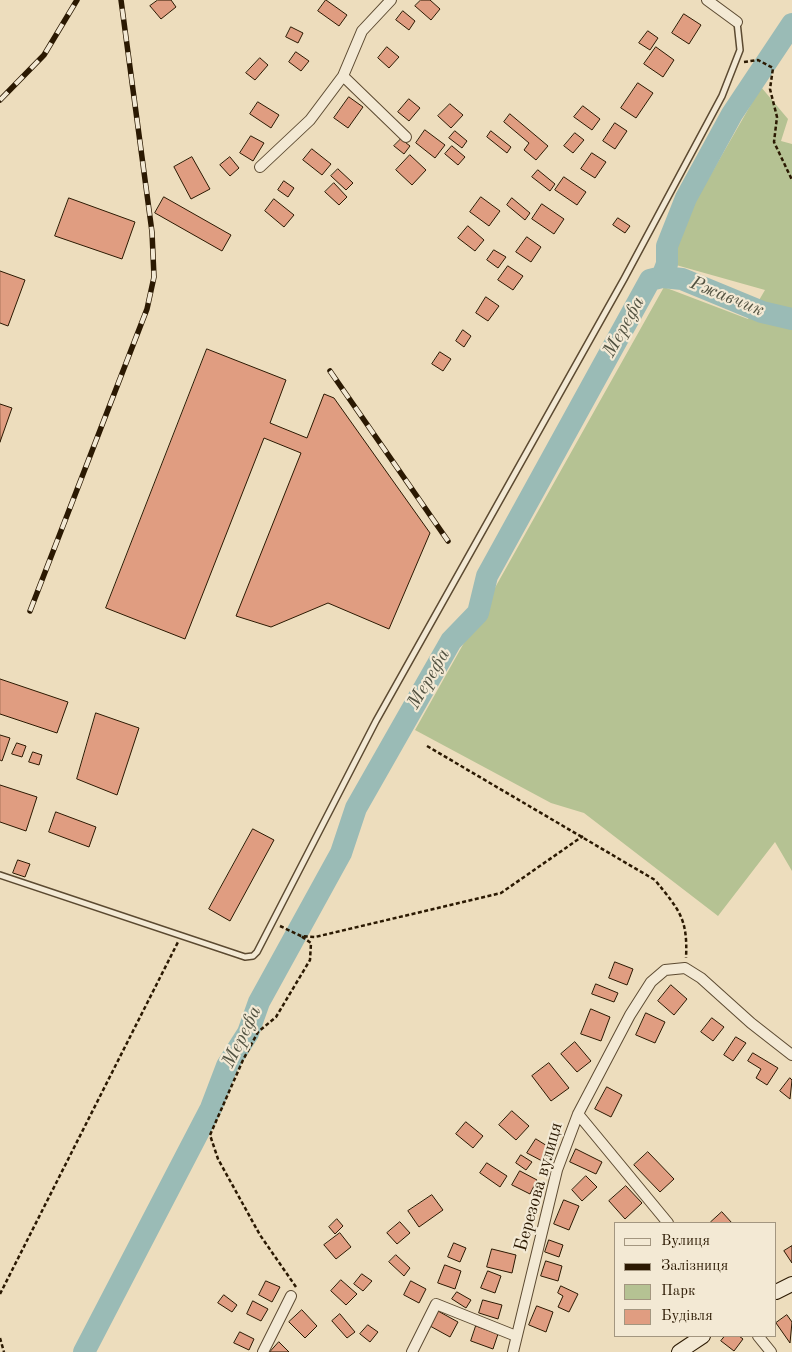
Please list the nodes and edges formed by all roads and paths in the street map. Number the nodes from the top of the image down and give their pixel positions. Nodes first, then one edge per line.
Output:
1 (391, 0) edge
2 (707, 0) edge
3 (737, 22) joint
4 (735, 64) junction
5 (342, 76) junction
6 (406, 137) dead end
7 (260, 167) dead end
8 (792, 180) edge
9 (426, 746) dead end
10 (583, 836) junction
11 (0, 875) edge
12 (289, 931) dead end
13 (180, 936) junction
14 (301, 936) junction
15 (685, 968) junction
16 (792, 1055) edge
17 (578, 1114) junction
18 (667, 1222) edge
19 (792, 1284) edge
20 (777, 1292) edge
21 (0, 1294) edge
22 (291, 1296) joint
23 (516, 1336) junction
24 (702, 1337) edge
25 (759, 1337) edge
26 (0, 1338) edge
27 (4, 1352) edge
28 (263, 1352) edge
29 (412, 1352) edge
30 (513, 1352) edge
31 (679, 1352) edge
32 (771, 1352) edge

1 - 5 street
2 - 3 street
3 - 4 lane
4 - 8 path
4 - 13 lane
5 - 6 street
5 - 7 street
9 - 10 path
10 - 14 path
10 - 15 path
11 - 13 lane
12 - 14 path
13 - 21 path
14 - 22 path
15 - 16 street
15 - 17 street, Березова вулиця
17 - 18 street
17 - 23 street, Березова вулиця
19 - 20 street
22 - 28 street
23 - 29 street
23 - 30 street, Березова вулиця
24 - 31 street
25 - 32 street
26 - 27 path

